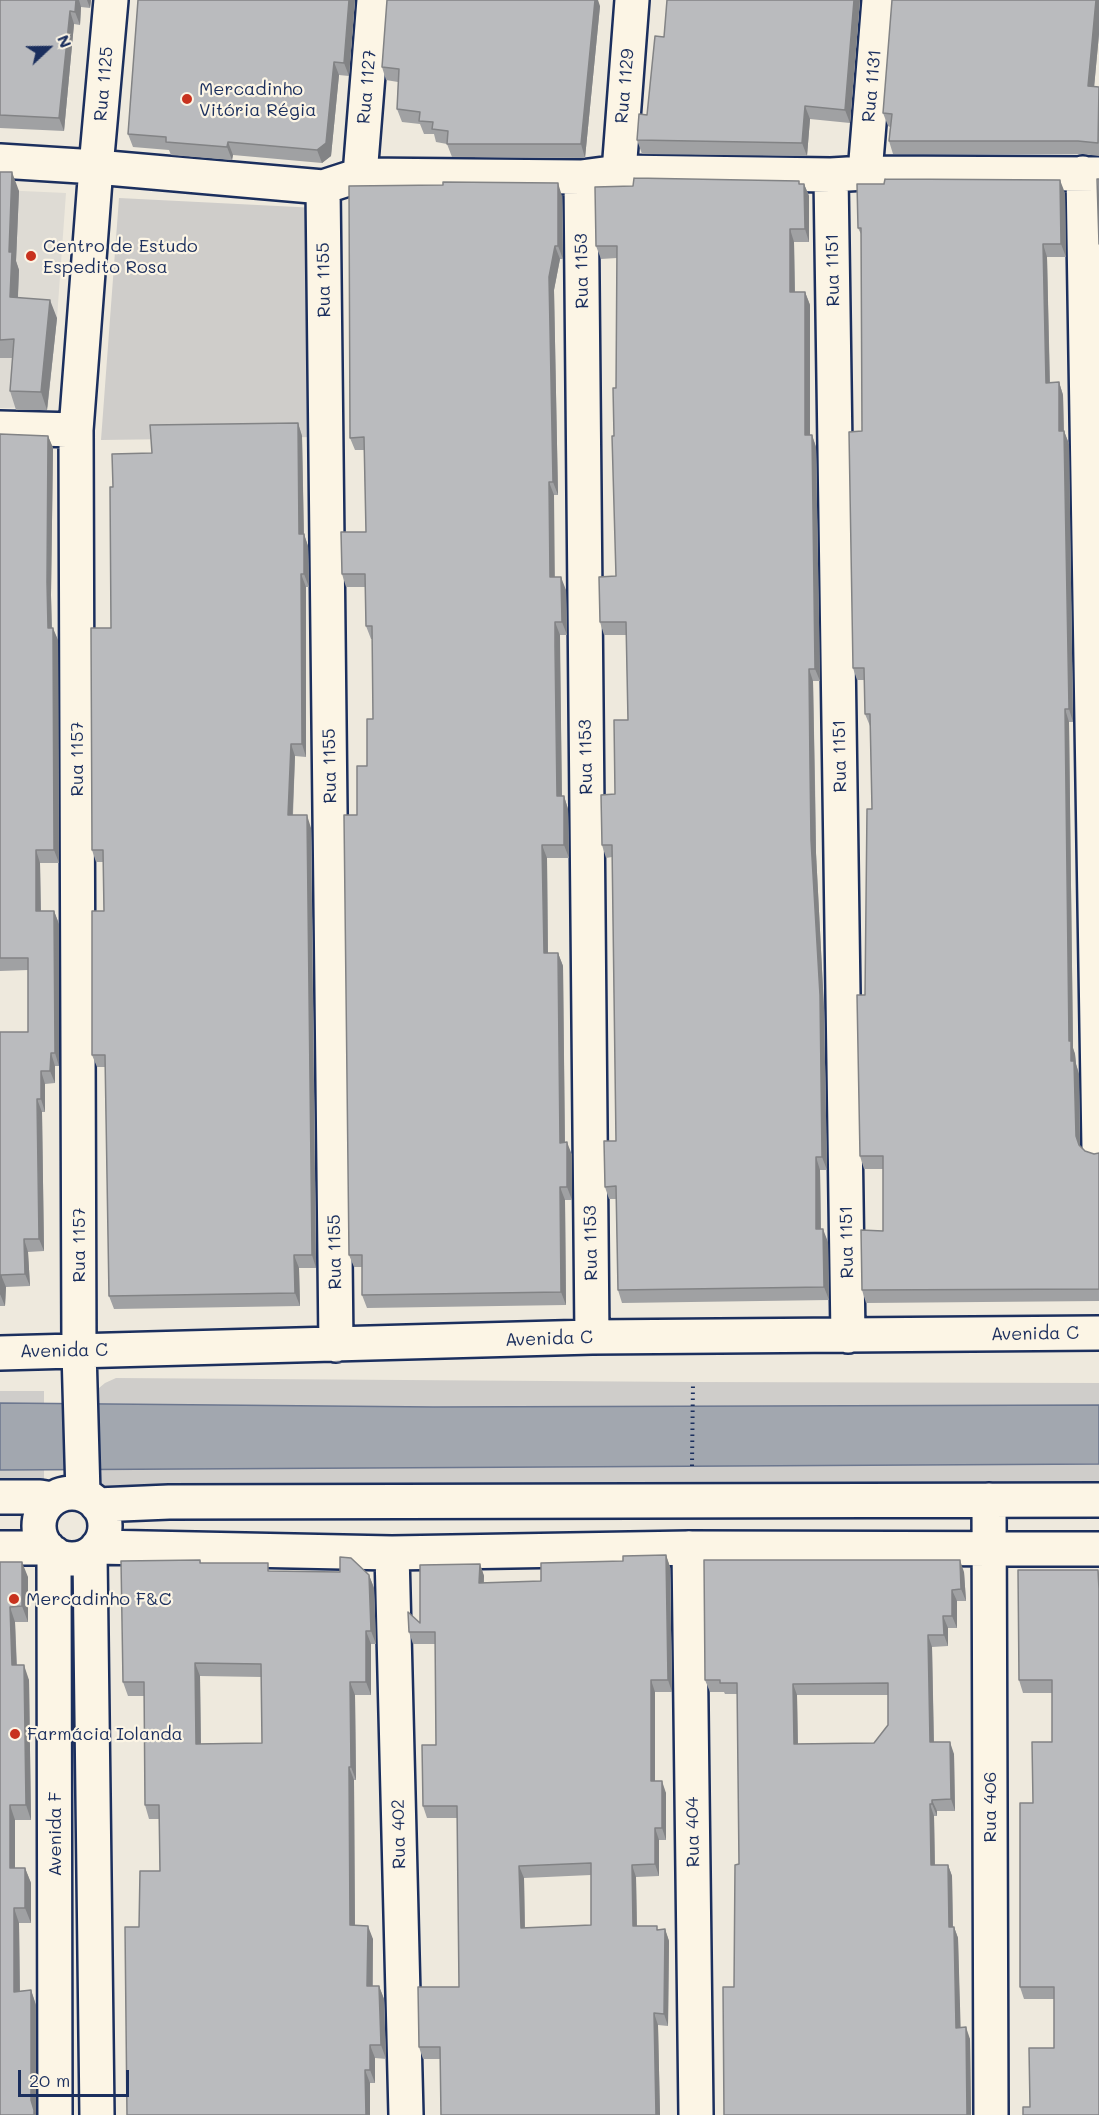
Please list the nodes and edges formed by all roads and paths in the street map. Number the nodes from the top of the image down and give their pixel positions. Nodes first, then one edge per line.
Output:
1 (111, 0) edge
2 (374, 0) edge
3 (632, 0) edge
4 (879, 0) edge
5 (0, 161) edge
6 (96, 167) junction
7 (619, 172) junction
8 (865, 173) junction
9 (1091, 174) edge
10 (360, 175) junction
11 (831, 175) junction
12 (581, 177) junction
13 (323, 187) junction
14 (0, 428) edge
15 (76, 430) junction
16 (1099, 1148) edge
17 (1099, 1333) edge
18 (848, 1336) junction
19 (592, 1337) junction
20 (336, 1346) junction
21 (79, 1351) junction
22 (0, 1353) edge
23 (693, 1382) dead end
24 (692, 1476) dead end
25 (0, 1497) edge
26 (77, 1499) junction
27 (989, 1500) junction
28 (1099, 1500) edge
29 (0, 1548) edge
30 (689, 1548) junction
31 (1099, 1549) edge
32 (990, 1550) junction
33 (51, 1551) junction
34 (94, 1551) junction
35 (392, 1553) junction
36 (55, 2115) edge
37 (97, 2115) edge
38 (406, 2115) edge
39 (696, 2115) edge
40 (991, 2115) edge

1 - 6 street, Rua 1125
2 - 10 street, Rua 1127
3 - 7 street, Rua 1129
4 - 8 street, Rua 1131
5 - 6 street
6 - 13 street
6 - 15 street, Rua 1157
7 - 11 street
7 - 12 street
8 - 9 street
8 - 11 street
9 - 16 street
10 - 12 street
10 - 13 street
11 - 18 street, Rua 1151
12 - 19 street, Rua 1153
13 - 20 street, Rua 1155
14 - 15 street
15 - 21 street, Rua 1157
17 - 18 street, Avenida C
18 - 19 street, Avenida C
19 - 20 street, Avenida C
20 - 21 street, Avenida C
21 - 22 street, Avenida C
21 - 26 street, Rua 1157
23 - 24 path
25 - 26 street
26 - 27 street
26 - 33 street
26 - 34 street
27 - 28 street
27 - 32 street, Rua 406
29 - 33 street
30 - 32 street
30 - 35 street
30 - 39 street, Rua 404
31 - 32 street
32 - 40 street, Rua 406
33 - 34 street
33 - 36 street, Avenida F
34 - 35 street
34 - 37 street, Avenida F
35 - 38 street, Rua 402

